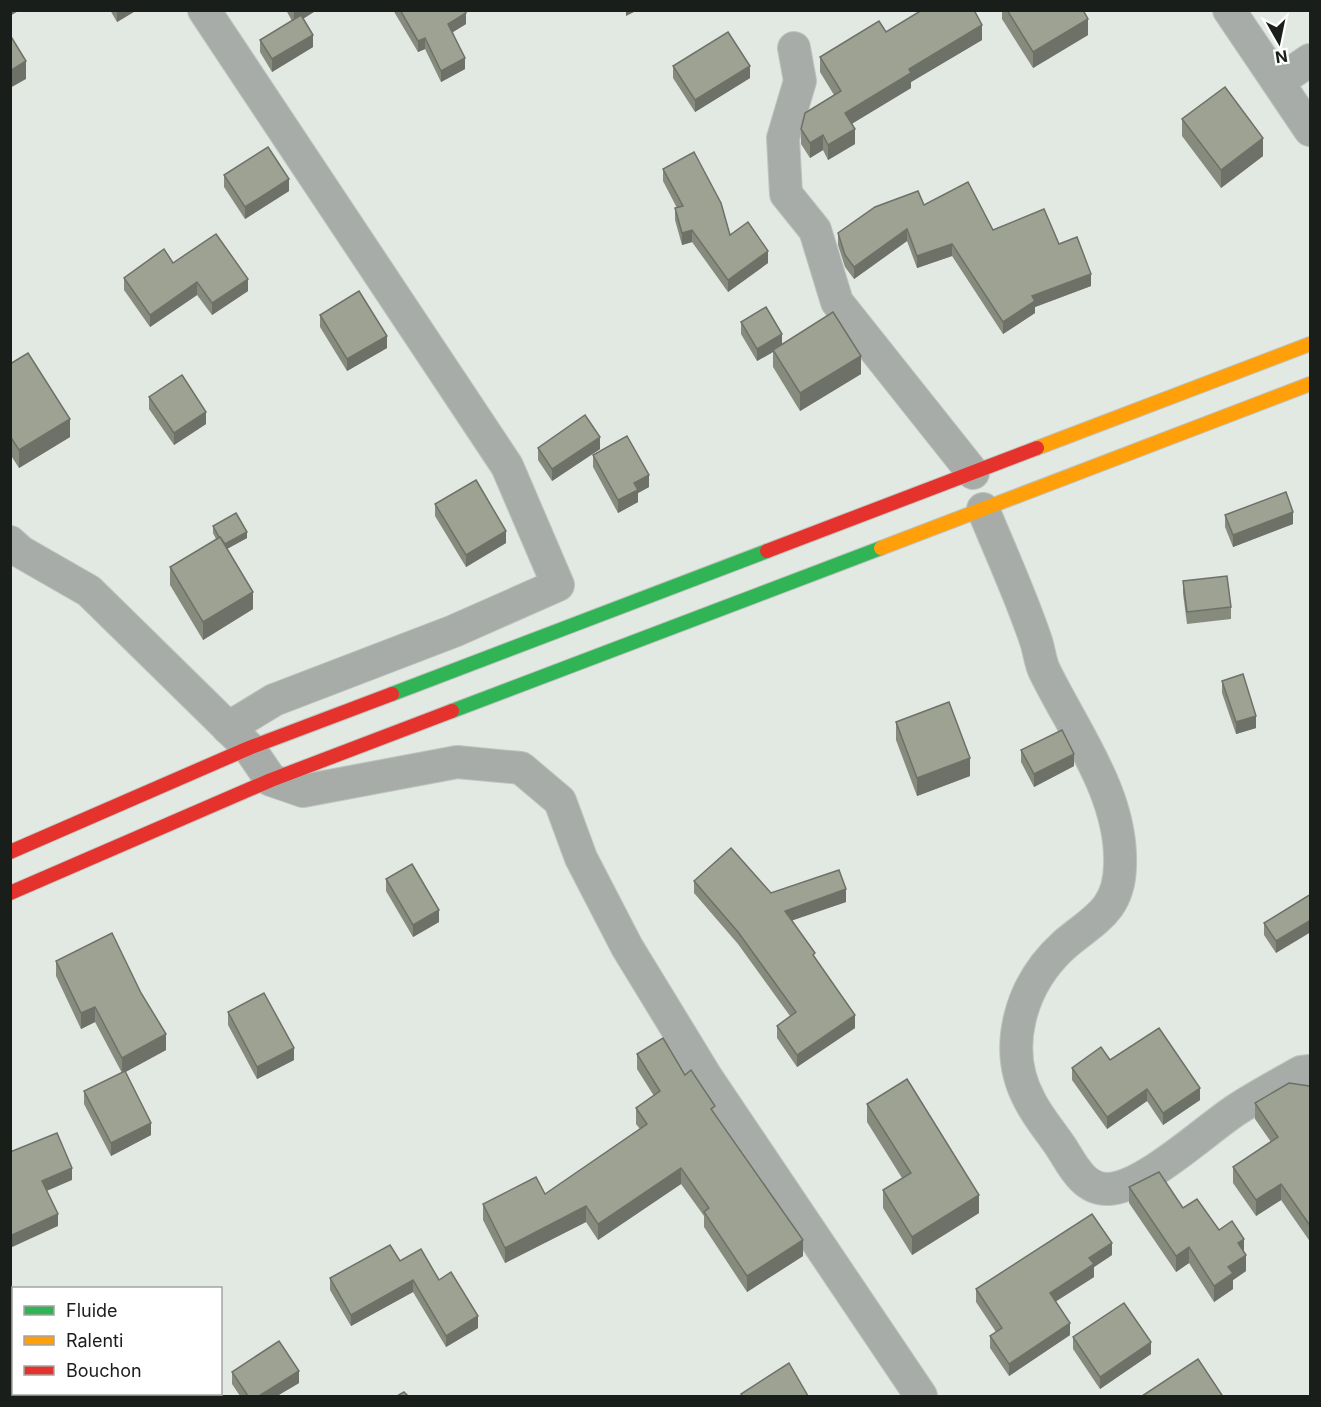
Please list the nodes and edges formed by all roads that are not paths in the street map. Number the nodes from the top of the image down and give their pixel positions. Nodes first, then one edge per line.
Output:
1 (204, 10) edge
2 (1229, 10) edge
3 (794, 48) dead end
4 (1311, 60) edge
5 (1278, 82) junction
6 (1311, 130) edge
7 (1311, 344) edge
8 (1311, 384) edge
9 (973, 473) junction
10 (983, 509) junction
11 (10, 542) edge
12 (558, 585) junction
13 (570, 626) junction
14 (239, 738) junction
15 (271, 780) junction
16 (10, 852) edge
17 (10, 894) edge
18 (1307, 1076) edge
19 (921, 1396) edge

1 - 12 street
2 - 5 street
3 - 9 street
4 - 5 street
5 - 6 street
7 - 9 main road
8 - 10 main road
9 - 13 main road
10 - 15 main road
10 - 18 street
11 - 14 street
12 - 13 street
12 - 14 street
13 - 14 main road
14 - 15 street
14 - 16 main road
15 - 17 main road
15 - 19 street

